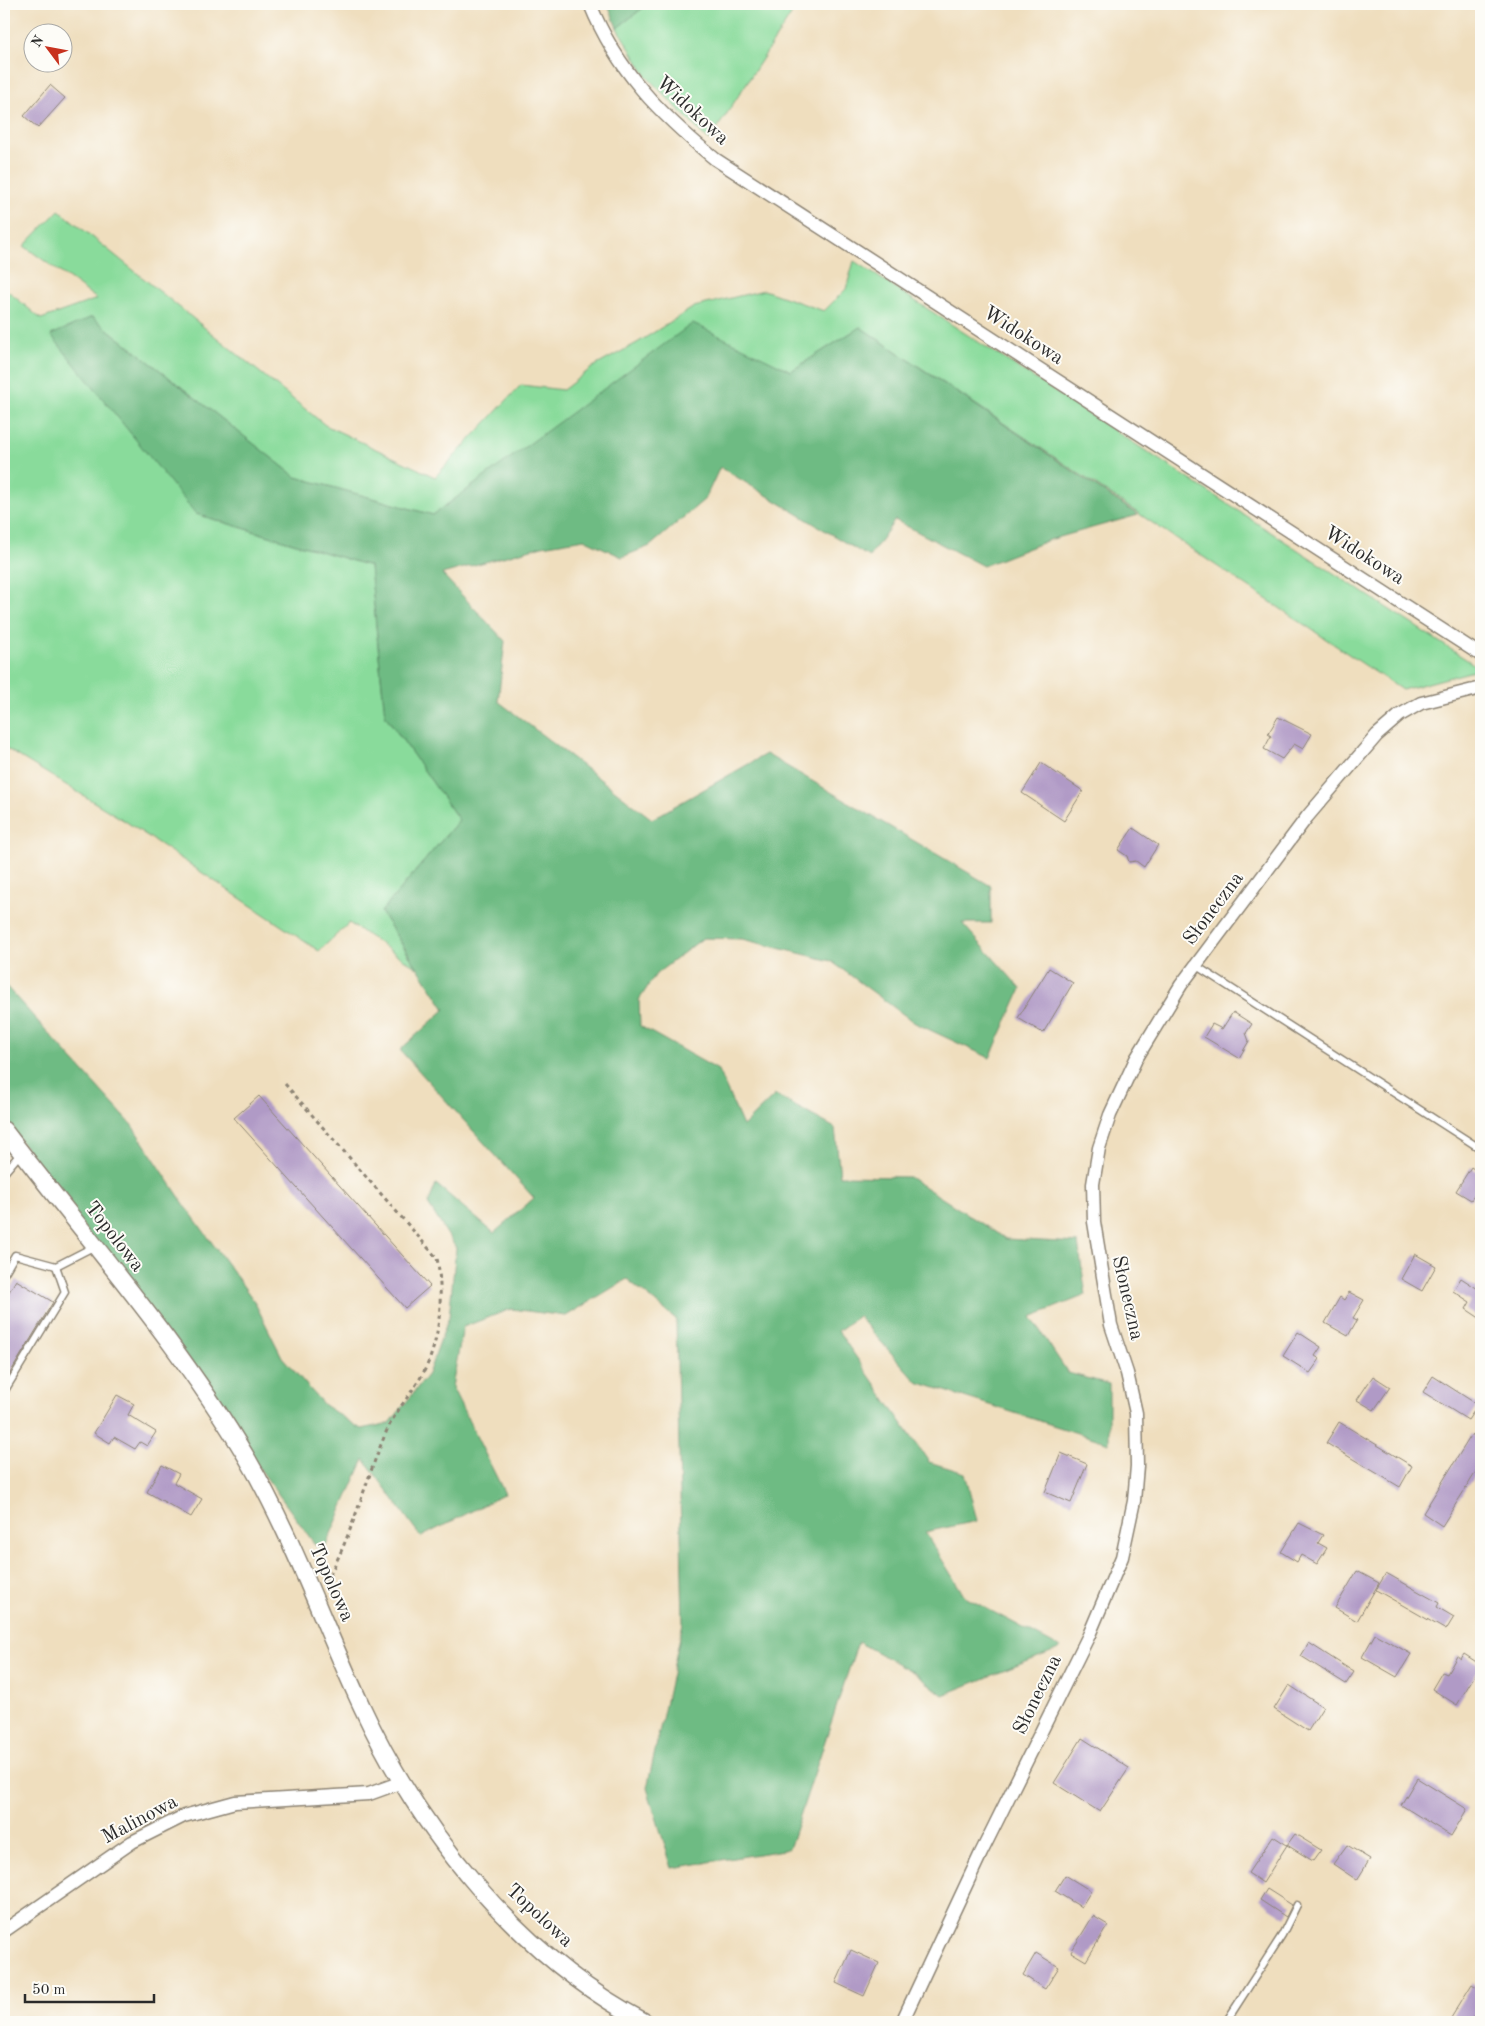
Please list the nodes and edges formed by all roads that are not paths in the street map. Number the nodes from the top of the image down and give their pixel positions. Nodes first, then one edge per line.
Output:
1 (590, 4) edge
2 (1481, 655) edge
3 (1481, 688) edge
4 (1196, 966) junction
5 (4, 1130) edge
6 (1481, 1149) edge
7 (21, 1153) junction
8 (4, 1173) edge
9 (94, 1246) junction
10 (56, 1266) junction
11 (4, 1274) edge
12 (4, 1392) edge
13 (402, 1782) junction
14 (1298, 1905) dead end
15 (4, 1931) edge
16 (651, 2019) edge
17 (902, 2022) edge
18 (1226, 2022) edge

1 - 2 street, Widokowa
3 - 4 street, Słoneczna
4 - 6 lane
4 - 17 street, Słoneczna
5 - 7 street, Topolowa
7 - 8 lane
7 - 9 street, Topolowa
9 - 10 lane
9 - 13 street, Topolowa
10 - 11 lane
10 - 12 lane
13 - 15 street, Malinowa
13 - 16 street, Topolowa
14 - 18 lane

